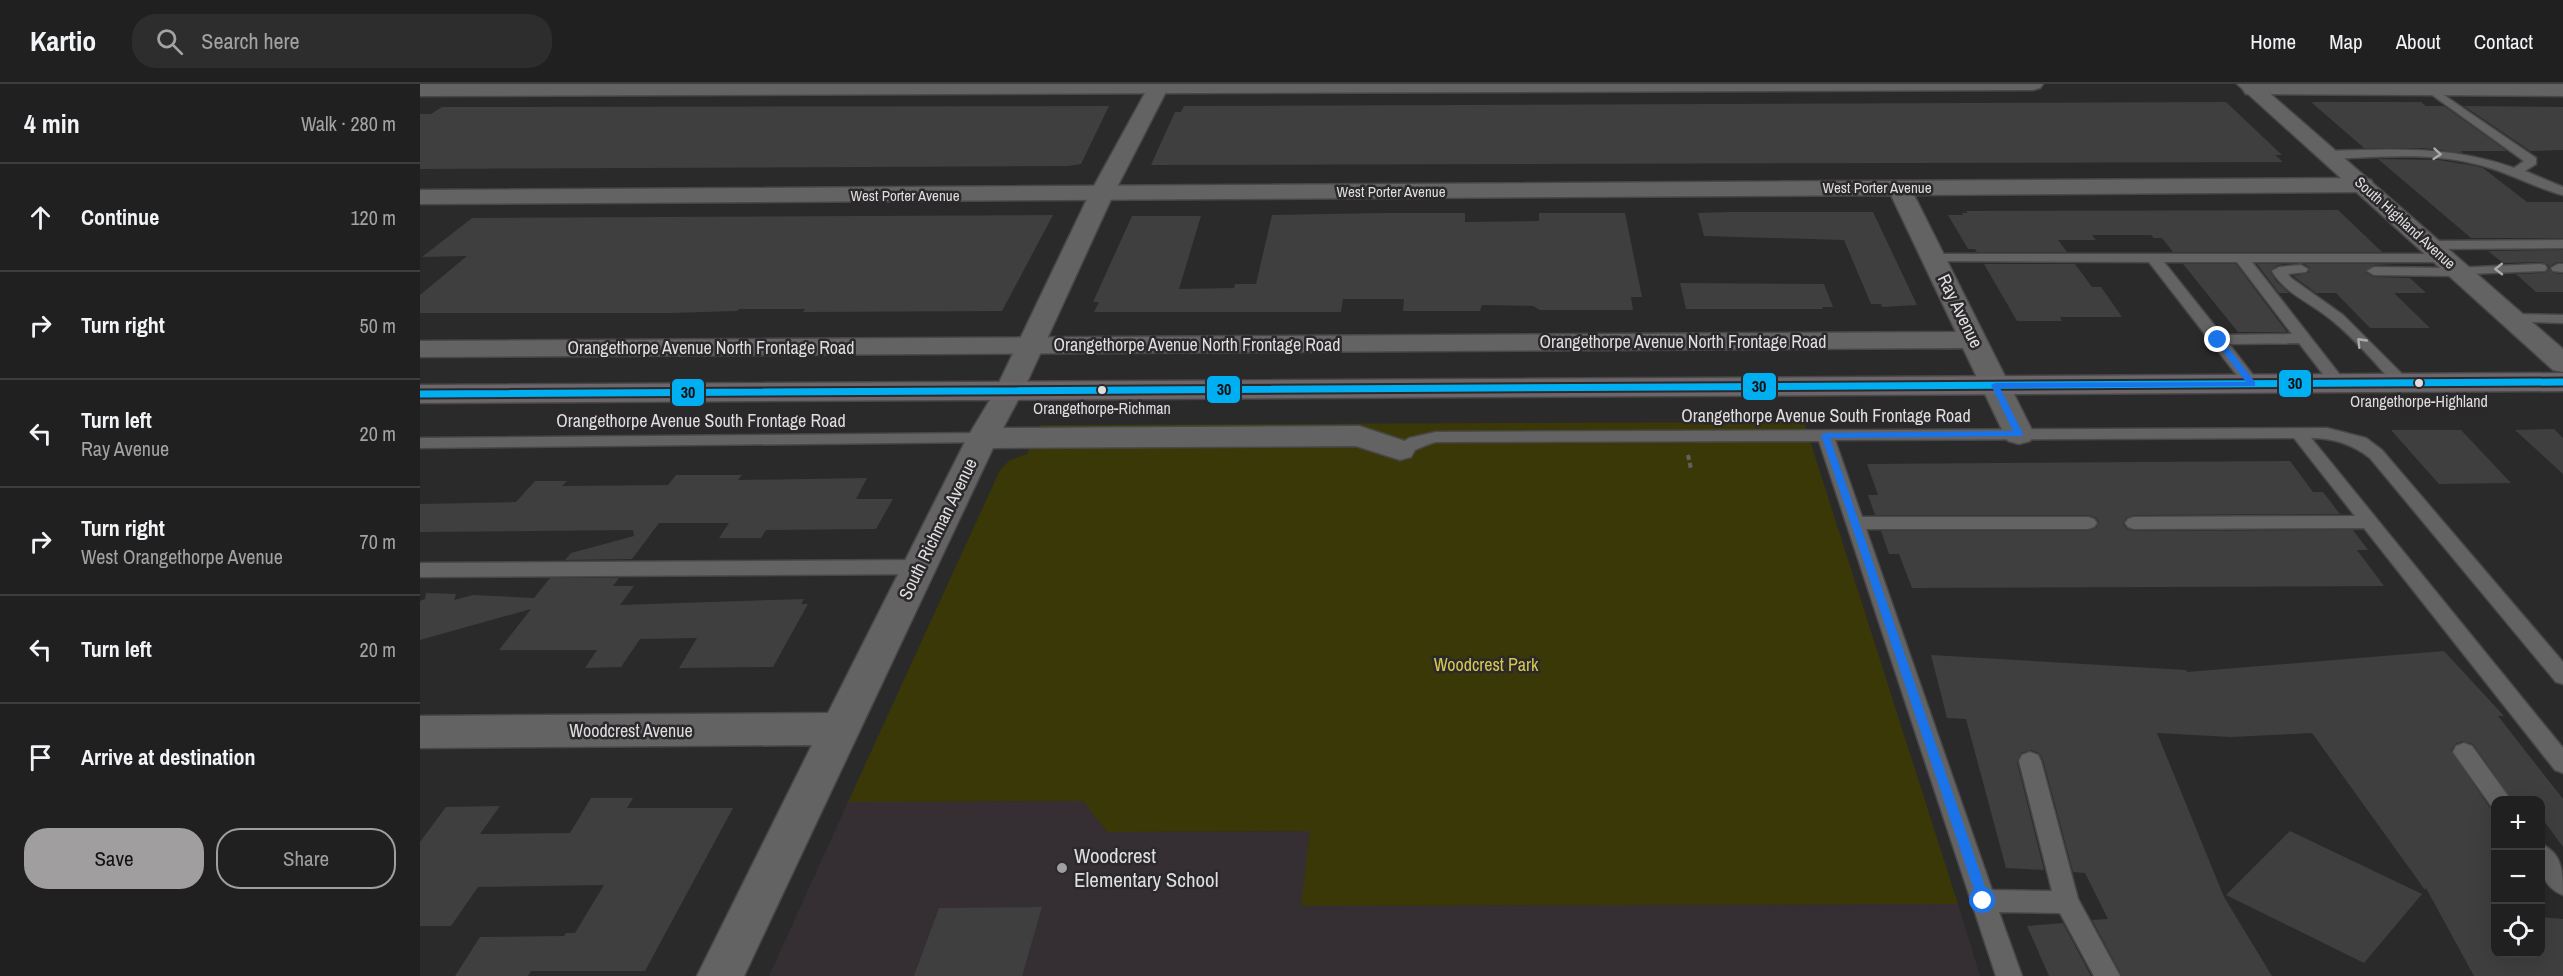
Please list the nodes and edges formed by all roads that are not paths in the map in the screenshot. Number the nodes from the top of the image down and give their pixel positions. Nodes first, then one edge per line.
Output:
1 (2033, 84) edge
2 (1160, 86) edge
3 (2250, 87) edge
4 (2386, 87) edge
5 (2526, 87) edge
6 (420, 90) edge
7 (2432, 90) junction
8 (2563, 90) edge
9 (2328, 155) junction
10 (2516, 172) junction
11 (2362, 185) junction
12 (1899, 188) junction
13 (2563, 191) edge
14 (1101, 195) junction
15 (420, 198) edge
16 (2563, 244) edge
17 (1934, 258) junction
18 (2154, 259) junction
19 (2242, 259) junction
20 (2448, 261) junction
21 (2540, 268) dead end
22 (2512, 318) junction
23 (2563, 319) edge
24 (2304, 338) junction
25 (1974, 340) junction
26 (2218, 340) junction
27 (1032, 346) junction
28 (420, 349) edge
29 (2563, 364) edge
30 (2563, 382) edge
31 (2402, 383) junction
32 (2252, 384) junction
33 (2339, 384) junction
34 (1995, 385) junction
35 (1009, 391) junction
36 (420, 394) edge
37 (2298, 433) junction
38 (2019, 434) junction
39 (1825, 435) junction
40 (982, 438) junction
41 (423, 446) edge
42 (1400, 450) joint
43 (2369, 522) junction
44 (1855, 523) junction
45 (2088, 523) dead end
46 (2134, 523) dead end
47 (920, 567) junction
48 (420, 570) edge
49 (2563, 676) edge
50 (841, 729) junction
51 (420, 732) edge
52 (2464, 752) dead end
53 (2030, 761) dead end
54 (2563, 764) edge
55 (2496, 796) edge
56 (2545, 859) edge
57 (2563, 884) edge
58 (1983, 901) junction
59 (2067, 902) junction
60 (720, 976) edge
61 (2008, 976) edge
62 (2107, 976) edge

1 - 2 street
2 - 6 street
2 - 14 street, South Richman Avenue
3 - 4 street
3 - 9 street, South Highland Avenue
4 - 7 street
5 - 7 street
5 - 8 street
7 - 10 lane
9 -> 10 lane
9 - 11 street, South Highland Avenue
10 - 13 lane
11 - 12 street, West Porter Avenue
11 - 20 street, South Highland Avenue
12 - 14 street, West Porter Avenue
12 - 17 street, Ray Avenue
14 - 15 street, West Porter Avenue
14 - 27 street, South Richman Avenue
16 - 20 lane
17 - 18 lane
17 - 25 street, Ray Avenue
18 - 19 lane
18 - 26 lane
19 - 20 lane
19 - 24 lane
21 -> 20 lane
20 - 22 street, South Highland Avenue
31 -> 20 lane
22 - 23 lane
22 - 29 street, South Highland Avenue
24 - 26 lane
24 - 33 lane
25 - 27 street, Orangethorpe Avenue North Frontage Road
25 - 34 street, Ray Avenue
26 - 32 lane
27 - 28 street, Orangethorpe Avenue North Frontage Road
27 - 35 street, South Richman Avenue
30 - 31 main road
31 - 33 main road
32 - 33 main road
32 - 34 main road
34 - 35 main road
34 - 38 street, Ray Avenue
35 - 36 main road
35 - 40 street, South Richman Avenue
37 - 38 lane, Orangethorpe Avenue South Frontage Road
37 - 43 lane
37 - 49 lane, Orangethorpe Avenue South Frontage Road
38 - 39 lane, Orangethorpe Avenue South Frontage Road
39 - 42 lane, Orangethorpe Avenue South Frontage Road
39 - 44 lane
40 - 41 lane, Orangethorpe Avenue South Frontage Road
40 - 42 street
40 - 47 street, South Richman Avenue
43 - 46 lane
43 - 54 lane
44 - 45 lane
44 - 58 lane
47 - 48 lane
47 - 50 street, South Richman Avenue
50 - 51 street, Woodcrest Avenue
50 - 60 street, South Richman Avenue
52 - 55 lane
53 - 59 lane
56 - 57 lane
58 - 59 lane
58 - 61 lane
59 - 62 lane

